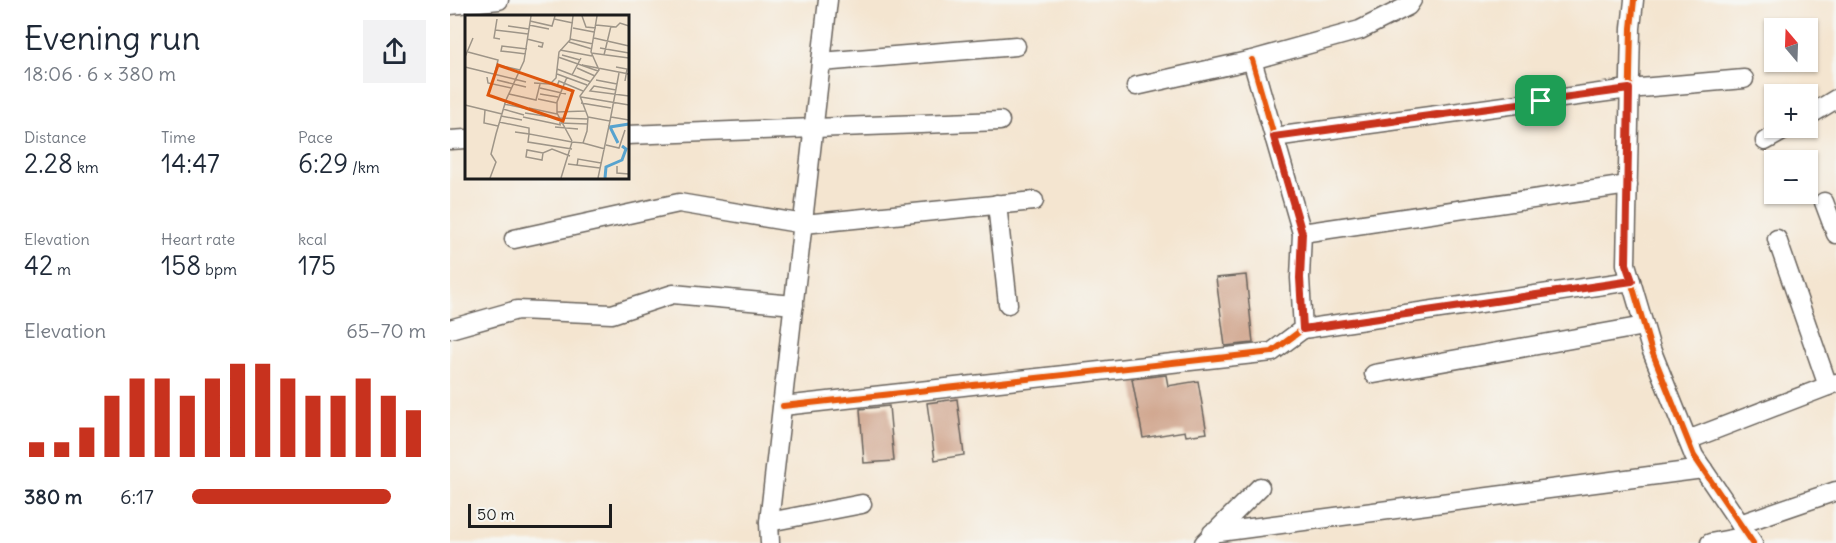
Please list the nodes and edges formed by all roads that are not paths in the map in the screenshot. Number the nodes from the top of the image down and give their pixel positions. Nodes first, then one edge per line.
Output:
1 (499, 0) edge
2 (828, 0) edge
3 (1412, 0) edge
4 (1634, 0) edge
5 (450, 5) edge
6 (1016, 46) dead end
7 (1252, 60) junction
8 (822, 62) junction
9 (1744, 79) dead end
10 (1136, 86) dead end
11 (1629, 89) junction
12 (1836, 99) edge
13 (1818, 110) edge
14 (1000, 121) dead end
15 (814, 129) junction
16 (628, 135) edge
17 (1274, 137) junction
18 (1770, 138) edge
19 (465, 139) edge
20 (450, 140) edge
21 (1765, 141) dead end
22 (1628, 185) junction
23 (1034, 201) dead end
24 (1824, 202) dead end
25 (997, 204) junction
26 (804, 224) junction
27 (1302, 233) junction
28 (1836, 234) edge
29 (514, 239) dead end
30 (1777, 239) dead end
31 (1632, 281) junction
32 (1008, 304) dead end
33 (794, 305) junction
34 (1644, 326) junction
35 (450, 328) edge
36 (1303, 329) junction
37 (1374, 374) dead end
38 (1832, 384) edge
39 (783, 406) junction
40 (1688, 440) junction
41 (1703, 469) junction
42 (1260, 487) dead end
43 (1836, 491) edge
44 (862, 504) dead end
45 (769, 522) junction
46 (1747, 534) edge
47 (1208, 538) edge
48 (770, 543) edge
49 (1710, 543) edge

1 - 5 street
2 - 8 street
3 - 7 street
4 - 11 street
6 - 8 street
7 - 10 street
7 - 17 street
8 - 15 street
9 - 11 street
11 - 17 street
11 - 22 street
12 - 13 street
14 - 15 street
15 - 16 street
15 - 26 street
17 - 27 street
18 - 21 street
19 - 20 street
22 - 27 street
22 - 31 street
23 - 25 street
24 - 28 street
25 - 26 street
25 - 32 street
26 - 29 street
26 - 33 street
27 - 36 street
30 - 38 street
31 - 34 street
31 - 36 street
33 - 35 street
33 - 39 street
34 - 37 street
34 - 40 street
36 - 39 street
38 - 40 street
39 - 45 street
40 - 41 street
41 - 46 street
41 - 47 street
42 - 47 street
43 - 46 street
44 - 45 street
45 - 48 street
46 - 49 street

